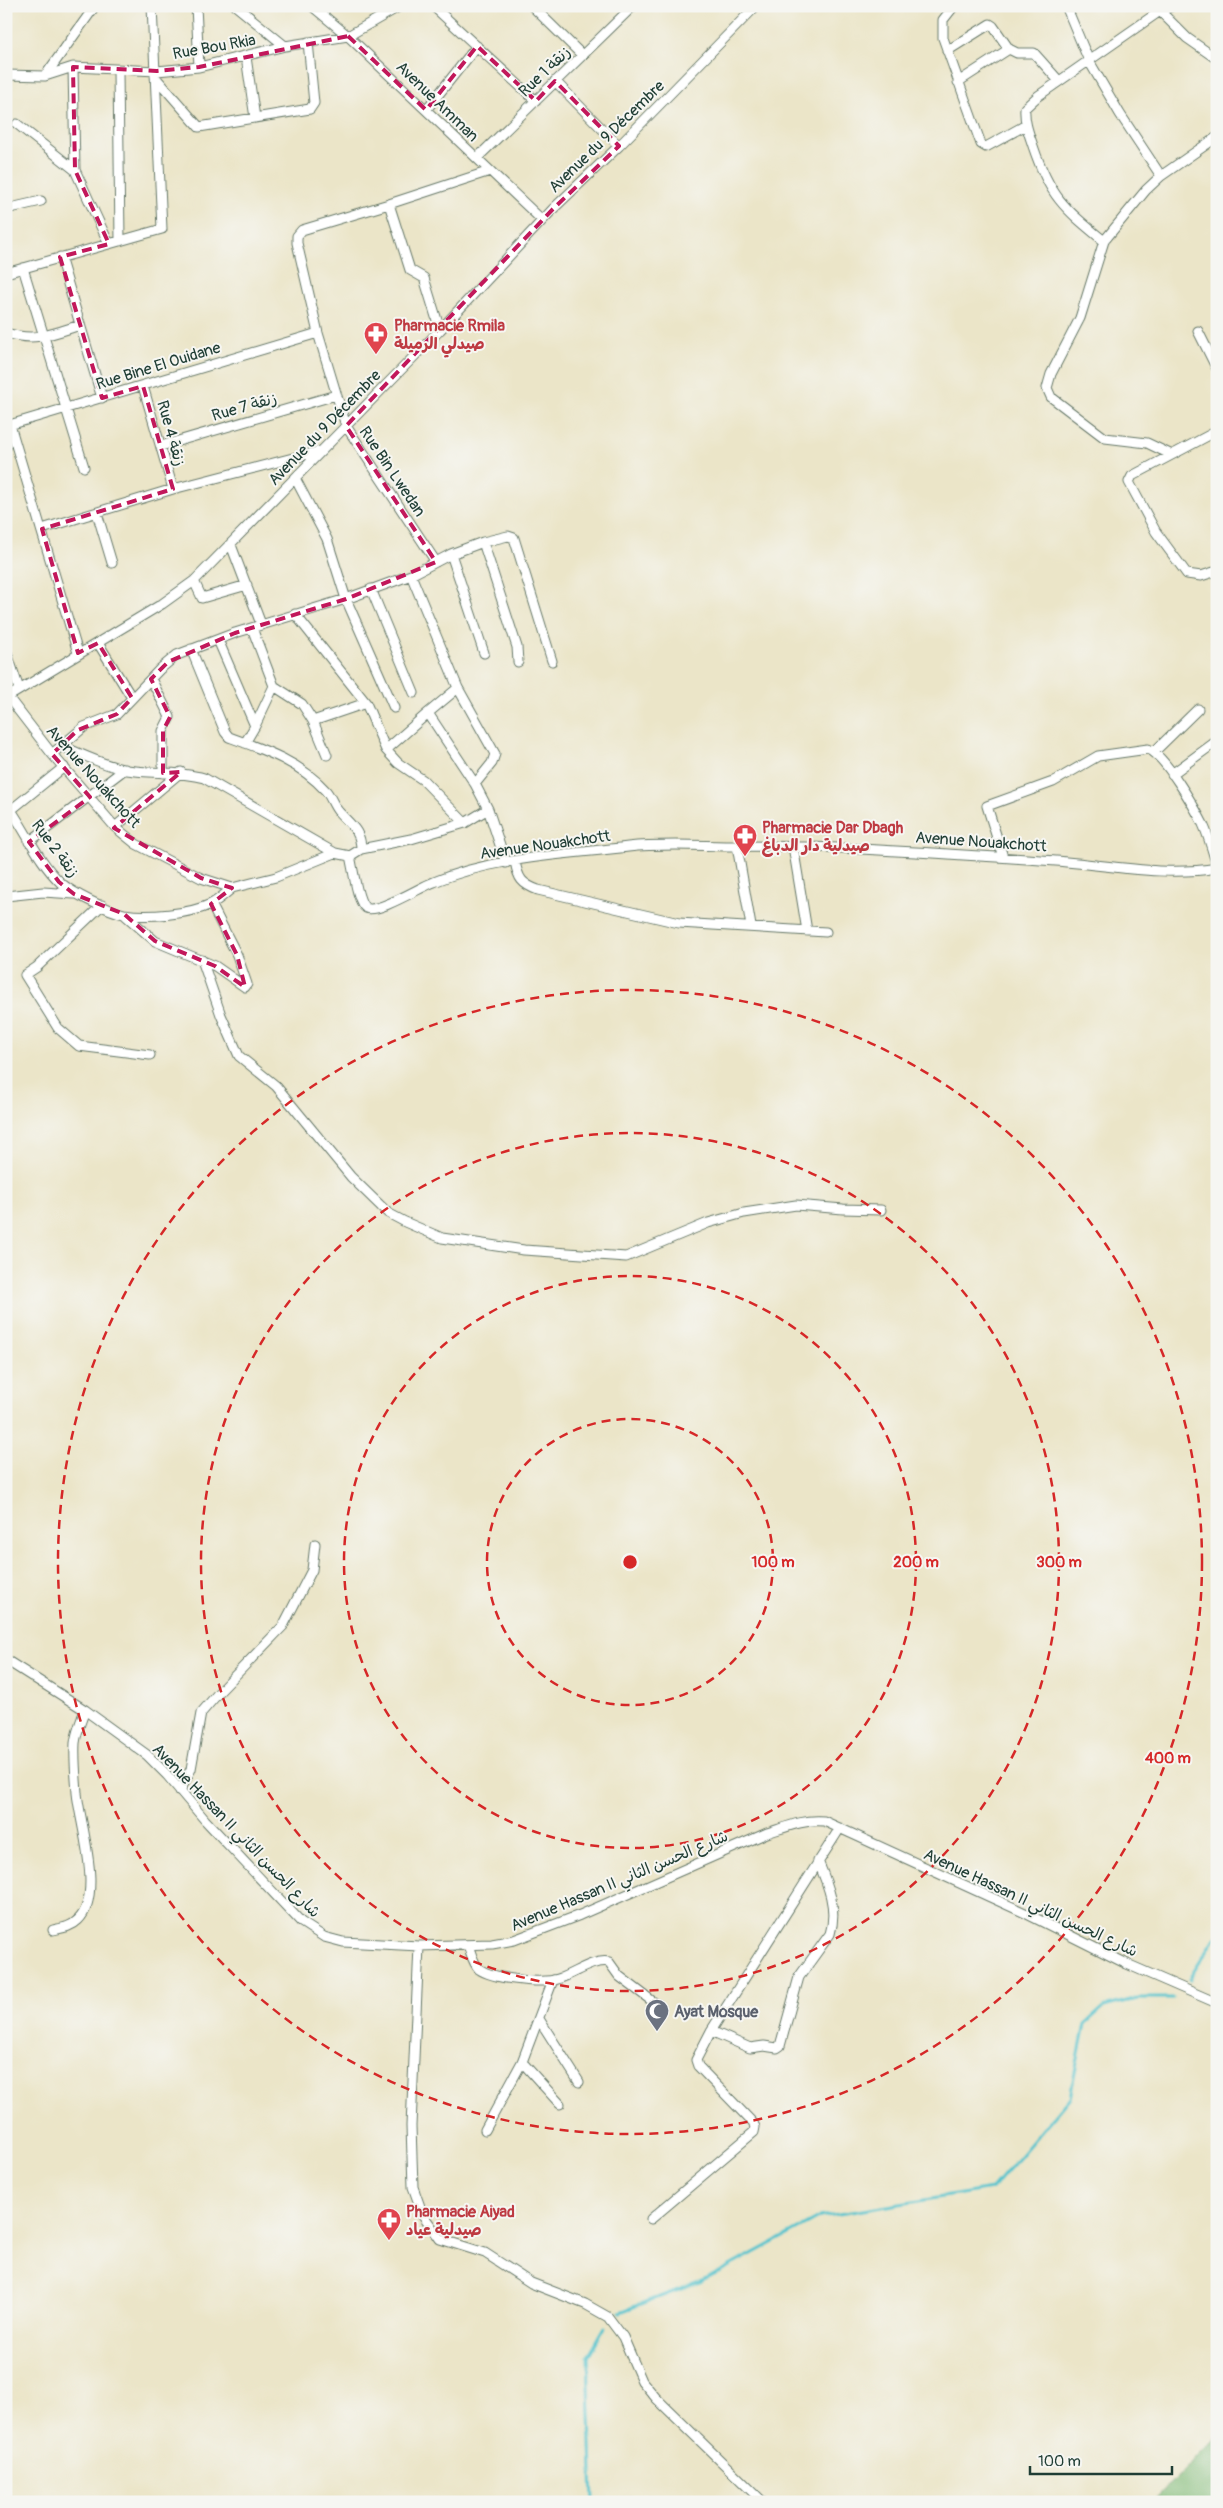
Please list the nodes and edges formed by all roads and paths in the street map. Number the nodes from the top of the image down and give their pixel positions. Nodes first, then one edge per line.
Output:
1 (96, 6) edge
2 (152, 6) edge
3 (196, 6) edge
4 (236, 6) edge
5 (312, 6) edge
6 (400, 6) edge
7 (433, 6) edge
8 (532, 6) edge
9 (633, 6) edge
10 (756, 6) edge
11 (954, 6) edge
12 (1172, 6) edge
13 (1068, 7) edge
14 (1160, 11) junction
15 (348, 36) junction
16 (308, 42) junction
17 (285, 46) junction
18 (477, 46) junction
19 (1009, 49) junction
20 (947, 51) junction
21 (582, 56) junction
22 (246, 57) junction
23 (1217, 59) edge
24 (1089, 61) junction
25 (72, 67) junction
26 (199, 67) junction
27 (118, 71) junction
28 (157, 74) junction
29 (6, 75) edge
30 (26, 76) junction
31 (45, 76) junction
32 (6, 80) edge
33 (555, 81) junction
34 (1060, 81) junction
35 (958, 82) junction
36 (536, 101) junction
37 (426, 110) junction
38 (255, 118) junction
39 (17, 124) dead end
40 (1026, 125) junction
41 (1217, 137) edge
42 (619, 146) junction
43 (477, 158) junction
44 (75, 170) junction
45 (490, 171) junction
46 (1161, 176) junction
47 (41, 201) dead end
48 (389, 204) junction
49 (6, 209) edge
50 (542, 220) junction
51 (120, 241) junction
52 (1104, 241) junction
53 (109, 244) junction
54 (60, 257) junction
55 (23, 268) junction
56 (6, 273) edge
57 (80, 325) junction
58 (440, 330) junction
59 (1198, 331) dead end
60 (6, 333) edge
61 (318, 333) junction
62 (45, 337) junction
63 (1217, 369) edge
64 (143, 386) junction
65 (336, 395) junction
66 (102, 398) junction
67 (65, 409) junction
68 (8, 426) edge
69 (346, 426) junction
70 (1217, 431) edge
71 (161, 446) junction
72 (320, 451) junction
73 (1170, 454) junction
74 (84, 467) dead end
75 (295, 478) junction
76 (173, 489) junction
77 (97, 513) junction
78 (42, 529) junction
79 (483, 542) junction
80 (231, 544) junction
81 (452, 554) junction
82 (436, 562) junction
83 (112, 563) dead end
84 (1217, 571) edge
85 (411, 575) junction
86 (194, 581) junction
87 (247, 585) junction
88 (371, 589) junction
89 (346, 599) junction
90 (295, 614) junction
91 (256, 626) junction
92 (218, 640) junction
93 (98, 643) junction
94 (191, 649) junction
95 (6, 650) edge
96 (78, 653) junction
97 (484, 653) dead end
98 (552, 661) dead end
99 (518, 662) dead end
100 (10, 679) edge
101 (151, 679) junction
102 (274, 686) junction
103 (458, 688) junction
104 (19, 689) junction
105 (414, 693) dead end
106 (7, 698) edge
107 (132, 698) junction
108 (366, 703) junction
109 (394, 708) dead end
110 (1198, 709) dead end
111 (428, 713) junction
112 (313, 721) junction
113 (254, 726) junction
114 (1217, 741) edge
115 (245, 743) junction
116 (61, 746) junction
117 (386, 750) junction
118 (1154, 752) junction
119 (52, 754) junction
120 (327, 755) dead end
121 (64, 767) junction
122 (125, 770) junction
123 (181, 772) junction
124 (162, 773) junction
125 (1172, 774) junction
126 (475, 784) junction
127 (90, 797) junction
128 (9, 806) edge
129 (488, 809) junction
130 (465, 823) junction
131 (115, 827) junction
132 (29, 842) junction
133 (737, 846) junction
134 (793, 846) junction
135 (361, 849) junction
136 (335, 853) junction
137 (350, 856) junction
138 (1003, 857) junction
139 (510, 862) junction
140 (1217, 867) edge
141 (232, 888) junction
142 (74, 894) junction
143 (6, 896) edge
144 (211, 904) junction
145 (102, 905) junction
146 (124, 914) junction
147 (751, 926) junction
148 (807, 931) junction
149 (826, 932) dead end
150 (202, 960) junction
151 (150, 1055) dead end
152 (881, 1210) dead end
153 (314, 1544) dead end
154 (6, 1660) edge
155 (85, 1710) junction
156 (180, 1791) junction
157 (840, 1828) junction
158 (818, 1861) junction
159 (53, 1930) dead end
160 (468, 1945) junction
161 (419, 1946) junction
162 (553, 1980) junction
163 (1217, 2003) edge
164 (656, 2004) dead end
165 (539, 2019) junction
166 (711, 2031) junction
167 (522, 2062) junction
168 (580, 2082) dead end
169 (560, 2104) dead end
170 (485, 2130) dead end
171 (651, 2218) dead end
172 (762, 2502) edge

1 - 31 street
2 - 28 street
3 - 26 street
4 - 17 street
5 - 15 street, Avenue Amman
6 - 15 street, Rue Bou Rkia
7 - 18 street
8 - 21 street
9 - 21 street, Rue 1 زنقة
10 - 42 street, Avenue du 9 Décembre
11 - 20 street
12 - 14 street
13 - 24 street
14 - 23 street
14 - 24 street
15 - 16 street, Rue Bou Rkia
15 - 37 street, Avenue Amman
16 - 17 street, Rue Bou Rkia
16 - 38 street
17 - 22 street, Rue Bou Rkia
18 - 36 street
18 - 37 street
19 - 20 street
19 - 34 street
19 - 35 street
20 - 35 street
21 - 33 street, Rue 1 زنقة
22 - 26 street, Rue Bou Rkia
22 - 38 street
24 - 34 street
24 - 46 street
25 - 27 street, Rue Bou Rkia
25 - 31 street, Rue Bou Rkia
25 - 44 street
26 - 28 street, Rue Bou Rkia
27 - 28 street, Rue Bou Rkia
27 - 51 street
28 - 38 street
28 - 51 street
29 - 30 street, Rue Bou Rkia
30 - 31 street, Rue Bou Rkia
30 - 32 street, Rue Bou Rkia
33 - 36 street, Rue 1 زنقة
33 - 42 street
34 - 40 street
35 - 40 street
36 - 43 street, Rue 1 زنقة
37 - 43 street, Avenue Amman
39 - 44 street
40 - 52 street
41 - 46 street
42 - 50 street, Avenue du 9 Décembre
43 - 45 street, Avenue Amman
44 - 53 street
45 - 48 street, Rue Bin Lwedan
45 - 50 street, Avenue Amman
46 - 52 street
47 - 49 street
48 - 58 street
48 - 61 street, Rue Bin Lwedan
50 - 58 street, Avenue du 9 Décembre
51 - 53 street
52 - 73 street
53 - 54 street
54 - 55 street
54 - 57 street
55 - 56 street
55 - 62 street
57 - 62 street
57 - 66 street
58 - 69 street, Avenue du 9 Décembre
59 - 63 street
60 - 62 street
61 - 64 street, Rue Bine El Ouidane
61 - 65 street, Rue Bin Lwedan
62 - 67 street
64 - 66 street, Rue Bine El Ouidane
64 - 71 street, Rue 4 زنقة
65 - 69 street, Rue Bin Lwedan
65 - 71 street, Rue 7 زنقة
66 - 67 street, Rue Bine El Ouidane
67 - 68 street, Rue Bine El Ouidane
67 - 74 street
68 - 78 street
69 - 72 street, Avenue du 9 Décembre
69 - 82 street, Rue Bin Lwedan
70 - 73 street
71 - 76 street, Rue 4 زنقة
72 - 75 street, Avenue du 9 Décembre
72 - 76 street
73 - 84 street
75 - 80 street, Avenue du 9 Décembre
75 - 89 street
76 - 77 street
77 - 78 street
77 - 83 street
78 - 96 street
79 - 81 street
79 - 98 street
79 - 99 street
80 - 86 street, Avenue du 9 Décembre
80 - 87 street
81 - 82 street
81 - 97 street
82 - 85 street
85 - 88 street
85 - 103 street
86 - 87 street
86 - 93 street, Avenue du 9 Décembre
87 - 91 street
88 - 89 street
88 - 105 street
89 - 90 street
89 - 109 street
90 - 91 street
90 - 108 street
91 - 92 street
91 - 102 street
92 - 94 street
92 - 113 street
93 - 96 street, Avenue du 9 Décembre
93 - 107 street
94 - 101 street
94 - 115 street
95 - 100 street
96 - 104 street, Avenue du 9 Décembre
100 - 104 street
101 - 107 street
101 - 124 street
102 - 112 street
102 - 113 street
103 - 111 street
103 - 126 street
104 - 106 street, Avenue du 9 Décembre
106 - 119 street, Avenue Nouakchott
107 - 116 street
108 - 112 street
108 - 117 street
110 - 118 street
111 - 117 street
111 - 126 street
112 - 120 street
113 - 115 street
114 - 125 street
115 - 135 street
116 - 119 street
116 - 122 street
117 - 130 street
118 - 125 street
118 - 138 street
119 - 121 street, Avenue Nouakchott
121 - 127 street, Avenue Nouakchott
121 - 128 street
122 - 124 street
122 - 127 street
123 - 124 street
123 - 131 street
123 - 136 street
125 - 140 street
126 - 129 street
127 - 131 street, Avenue Nouakchott
127 - 132 street
128 - 132 street, Rue 2 زنقة
129 - 130 street
129 - 139 street
130 - 135 street
131 - 141 street, Avenue Nouakchott
132 - 142 street, Rue 2 زنقة
133 - 134 street, Avenue Nouakchott
133 - 139 street, Avenue Nouakchott
133 - 147 street
134 - 138 street, Avenue Nouakchott
134 - 148 street
135 - 137 street
136 - 137 street
136 - 141 street
137 - 139 street, Avenue Nouakchott
138 - 140 street, Avenue Nouakchott
139 - 147 street
141 - 144 street, Rue 2 زنقة
142 - 143 street
142 - 145 street, Rue 2 زنقة
144 - 146 street, Rue 2 زنقة
144 - 150 street
145 - 146 street, Rue 2 زنقة
145 - 151 street
146 - 150 street
147 - 148 street
148 - 149 street
150 - 152 street
153 - 156 street
154 - 155 street, Avenue Hassan II شارع الحسن الثاني
155 - 156 street, Avenue Hassan II شارع الحسن الثاني
155 - 159 street
156 - 161 street, Avenue Hassan II شارع الحسن الثاني
157 - 158 street
157 - 160 street, Avenue Hassan II شارع الحسن الثاني
157 - 163 street, Avenue Hassan II شارع الحسن الثاني
158 - 166 street
158 - 166 street
160 - 161 street, Avenue Hassan II شارع الحسن الثاني
160 - 162 street
161 - 172 street
162 - 164 street
162 - 165 street
165 - 167 street
165 - 168 street
166 - 171 street
167 - 169 street
167 - 170 street

